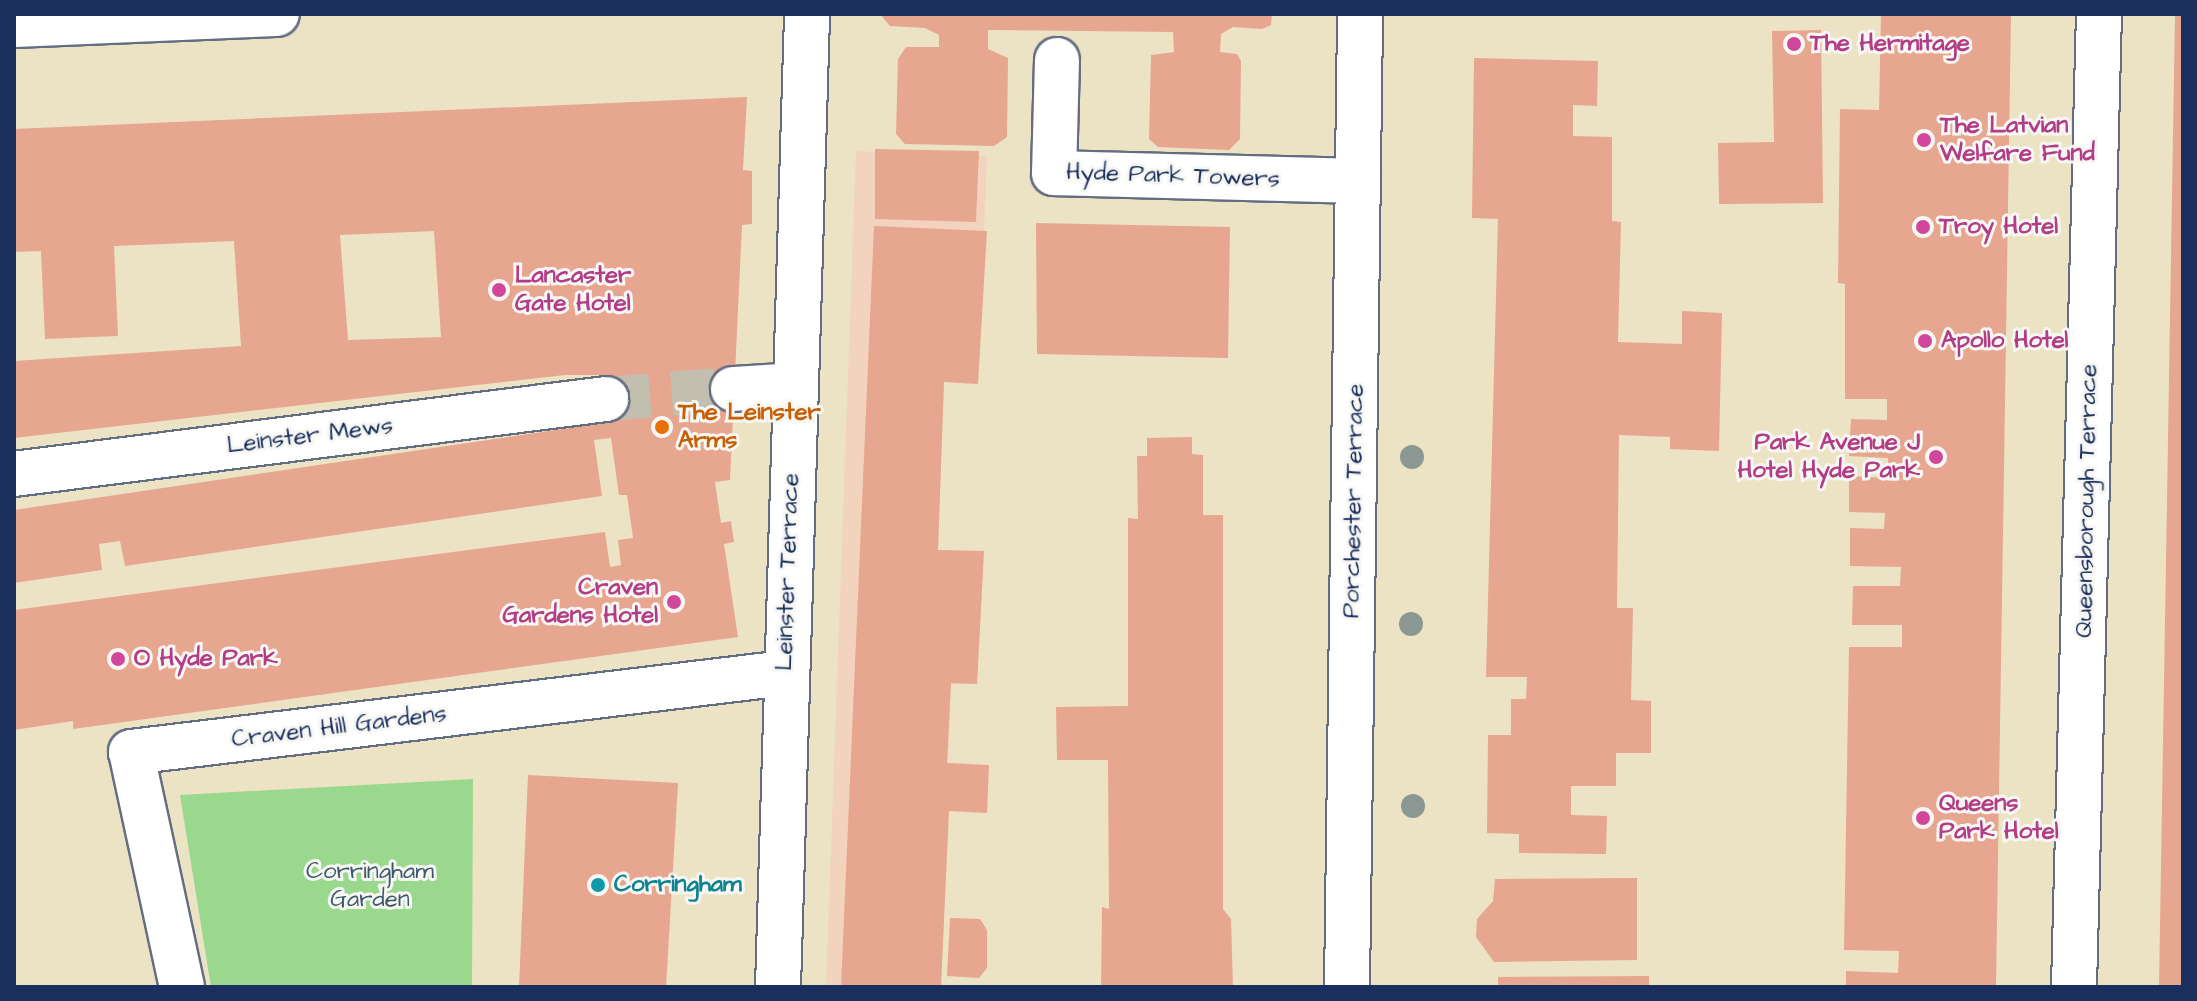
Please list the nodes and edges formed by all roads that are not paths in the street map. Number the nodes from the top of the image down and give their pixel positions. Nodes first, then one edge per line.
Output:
1 (277, 14) edge
2 (807, 14) edge
3 (1360, 14) edge
4 (2099, 14) edge
5 (14, 25) edge
6 (1057, 60) dead end
7 (1358, 181) junction
8 (795, 385) junction
9 (733, 389) tunnel mouth
10 (606, 399) tunnel mouth
11 (14, 474) edge
12 (785, 673) junction
13 (182, 987) edge
14 (778, 987) edge
15 (1347, 987) edge
16 (2074, 987) edge

1 - 5 street
2 - 8 street, Leinster Terrace
3 - 7 street, Porchester Terrace
4 - 16 street, Queensborough Terrace
6 - 7 street, Hyde Park Towers
7 - 15 street, Porchester Terrace
8 - 9 street
8 - 12 street, Leinster Terrace
10 - 11 street, Leinster Mews
12 - 13 street, Craven Hill Gardens
12 - 14 street, Leinster Terrace

